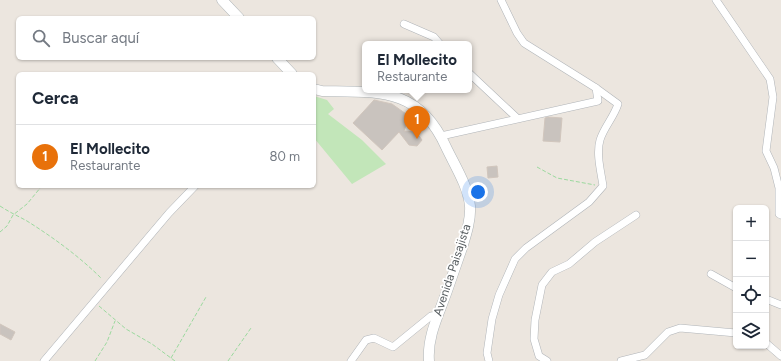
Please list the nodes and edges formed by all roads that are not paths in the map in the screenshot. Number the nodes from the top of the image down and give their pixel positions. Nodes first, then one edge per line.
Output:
1 (222, 0) edge
2 (501, 0) edge
3 (716, 0) edge
4 (237, 16) edge
5 (404, 24) dead end
6 (437, 41) edge
7 (278, 60) edge
8 (290, 72) edge
9 (472, 76) edge
10 (596, 88) junction
11 (316, 90) edge
12 (362, 92) edge
13 (379, 93) edge
14 (517, 118) junction
15 (441, 136) junction
16 (193, 188) edge
17 (636, 215) dead end
18 (781, 215) edge
19 (711, 274) dead end
20 (733, 286) edge
21 (769, 299) edge
22 (781, 305) edge
23 (437, 315) junction
24 (733, 333) edge
25 (769, 346) edge
26 (781, 356) edge
27 (44, 361) edge
28 (351, 361) edge
29 (429, 361) edge
30 (489, 361) edge
31 (547, 361) edge
32 (620, 361) edge

1 - 4 main road
2 - 10 street
3 - 18 street
5 - 6 street
7 - 8 main road
9 - 14 street
10 - 14 street
10 - 30 street
11 - 12 main road, Avenida Paisajista
13 - 15 main road, Avenida Paisajista
14 - 15 street
15 - 23 main road, Avenida Paisajista
16 - 27 street
17 - 31 street
19 - 20 street
21 - 22 street
23 - 28 street
23 - 29 main road, Avenida Paisajista
24 - 32 street
25 - 26 street

